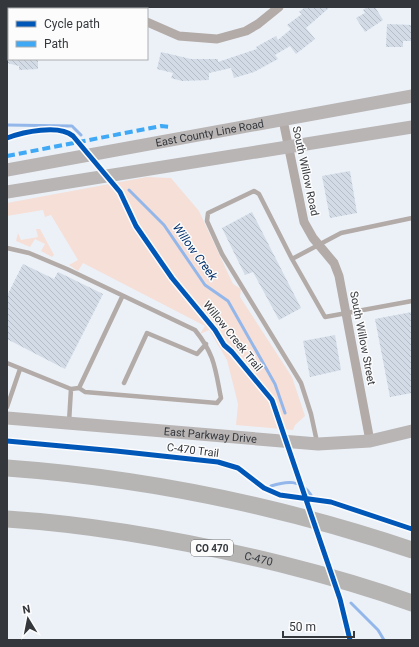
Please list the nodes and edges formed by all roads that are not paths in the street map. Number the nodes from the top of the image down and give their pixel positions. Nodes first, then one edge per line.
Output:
1 (279, 7) edge
2 (148, 22) edge
3 (412, 96) edge
4 (283, 120) junction
5 (412, 127) edge
6 (288, 147) junction
7 (7, 170) edge
8 (7, 192) edge
9 (412, 218) edge
10 (320, 245) junction
11 (7, 248) edge
12 (292, 259) junction
13 (122, 297) junction
14 (412, 301) edge
15 (346, 313) junction
16 (206, 344) junction
17 (7, 363) edge
18 (20, 369) junction
19 (124, 383) dead end
20 (79, 388) junction
21 (70, 389) junction
22 (7, 407) edge
23 (7, 418) edge
24 (69, 423) junction
25 (412, 431) edge
26 (370, 441) junction
27 (318, 444) junction
28 (7, 468) edge
29 (7, 519) edge
30 (412, 550) edge
31 (412, 603) edge

1 - 2 street
3 - 4 main road, East County Line Road
4 - 6 street, South Willow Road
4 - 7 main road, East County Line Road
5 - 6 main road
6 - 8 main road
6 - 10 street, South Willow Road
9 - 10 lane
10 - 12 lane
10 - 15 street, South Willow Street
11 - 13 lane
12 - 15 lane
12 - 27 lane
13 - 16 lane
13 - 20 lane
14 - 15 lane
15 - 26 street, South Willow Street
16 - 19 lane
16 - 20 lane
17 - 18 lane
18 - 21 lane
18 - 22 lane
20 - 21 lane
21 - 24 lane
23 - 24 main road, East Parkway Drive
24 - 27 main road, East Parkway Drive
25 - 26 main road, East Parkway Drive
26 - 27 main road, East Parkway Drive
28 - 30 highway
29 - 31 highway, C-470 / CO 470

